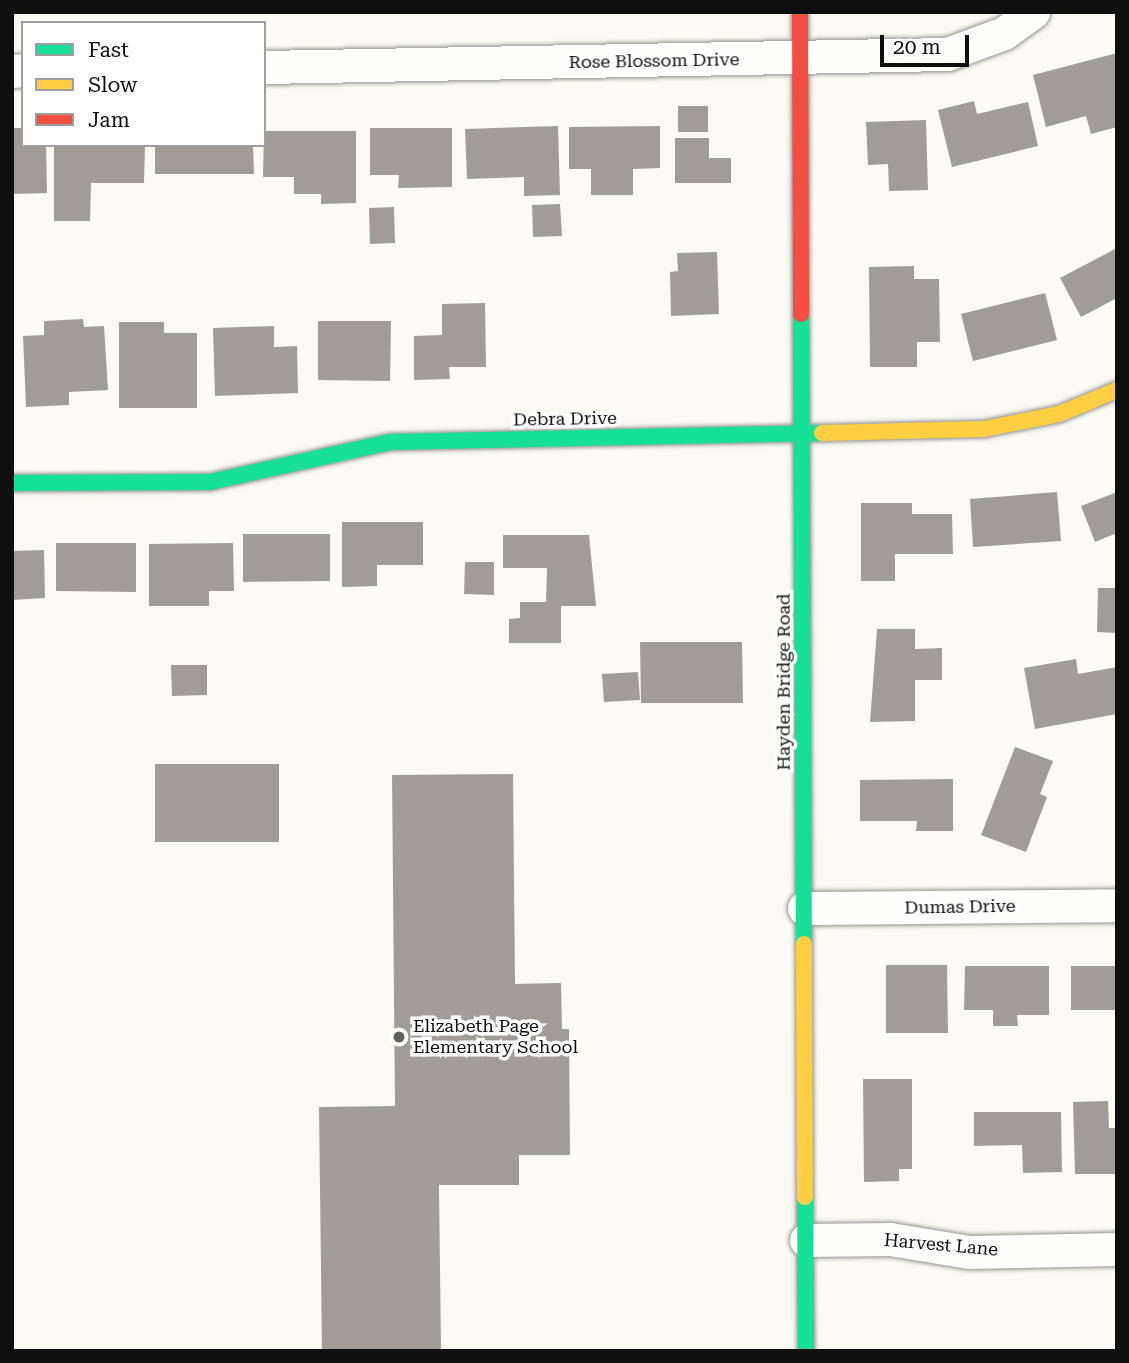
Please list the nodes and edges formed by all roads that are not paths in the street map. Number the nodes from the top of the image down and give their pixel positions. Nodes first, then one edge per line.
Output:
1 (800, 12) edge
2 (1033, 12) edge
3 (800, 59) junction
4 (266, 67) edge
5 (1117, 390) edge
6 (801, 433) junction
7 (12, 483) edge
8 (1117, 905) edge
9 (804, 908) junction
10 (806, 1240) junction
11 (1117, 1249) edge
12 (806, 1351) edge

1 - 3 street, Hayden Bridge Road
2 - 3 street, Rose Blossom Drive
3 - 4 street, Rose Blossom Drive
3 - 6 street, Hayden Bridge Road
5 - 6 street, Debra Drive
6 - 7 street, Debra Drive
6 - 9 street, Hayden Bridge Road
8 - 9 street, Dumas Drive
9 - 10 street, Hayden Bridge Road
10 - 11 street, Harvest Lane
10 - 12 street, Hayden Bridge Road

